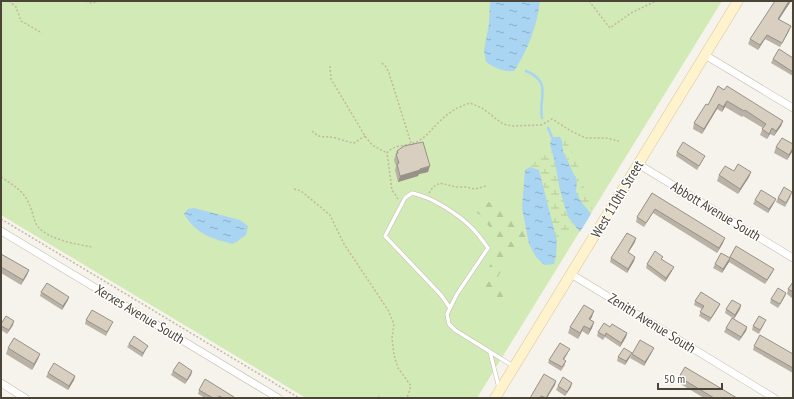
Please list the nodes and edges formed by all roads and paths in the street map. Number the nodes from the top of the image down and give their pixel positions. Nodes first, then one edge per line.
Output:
1 (9, 1) edge
2 (86, 1) edge
3 (101, 1) edge
4 (589, 1) edge
5 (656, 1) edge
6 (738, 1) edge
7 (42, 33) dead end
8 (705, 55) junction
9 (382, 62) dead end
10 (330, 66) dead end
11 (793, 108) edge
12 (312, 131) dead end
13 (365, 136) junction
14 (619, 141) dead end
15 (411, 143) junction
16 (387, 153) junction
17 (638, 164) junction
18 (1, 177) edge
19 (486, 186) dead end
20 (294, 189) dead end
21 (427, 198) junction
22 (404, 202) junction
23 (1, 219) edge
24 (1, 231) edge
25 (92, 247) dead end
26 (793, 258) edge
27 (571, 274) junction
28 (450, 308) junction
29 (490, 352) junction
30 (514, 367) junction
31 (1, 383) edge
32 (498, 394) edge
33 (25, 398) edge
34 (278, 398) edge
35 (299, 398) edge
36 (407, 398) edge
37 (774, 398) edge

1 - 7 path
2 - 3 path
4 - 5 path
6 - 8 street, West 110th Street
8 - 11 street
8 - 17 street, West 110th Street
9 - 15 path
10 - 13 path
12 - 13 path
13 - 16 path
14 - 15 path
15 - 16 path
16 - 22 path
17 - 26 street, Abbott Avenue South
17 - 27 street, West 110th Street
18 - 25 path
19 - 21 path
20 - 36 path
21 - 22 lane
21 - 28 lane
22 - 28 lane
23 - 35 path
24 - 34 street, Xerxes Avenue South
27 - 30 street, West 110th Street
27 - 37 street, Zenith Avenue South
28 - 29 lane
29 - 30 lane
29 - 32 lane
30 - 32 street, West 110th Street
31 - 33 street

